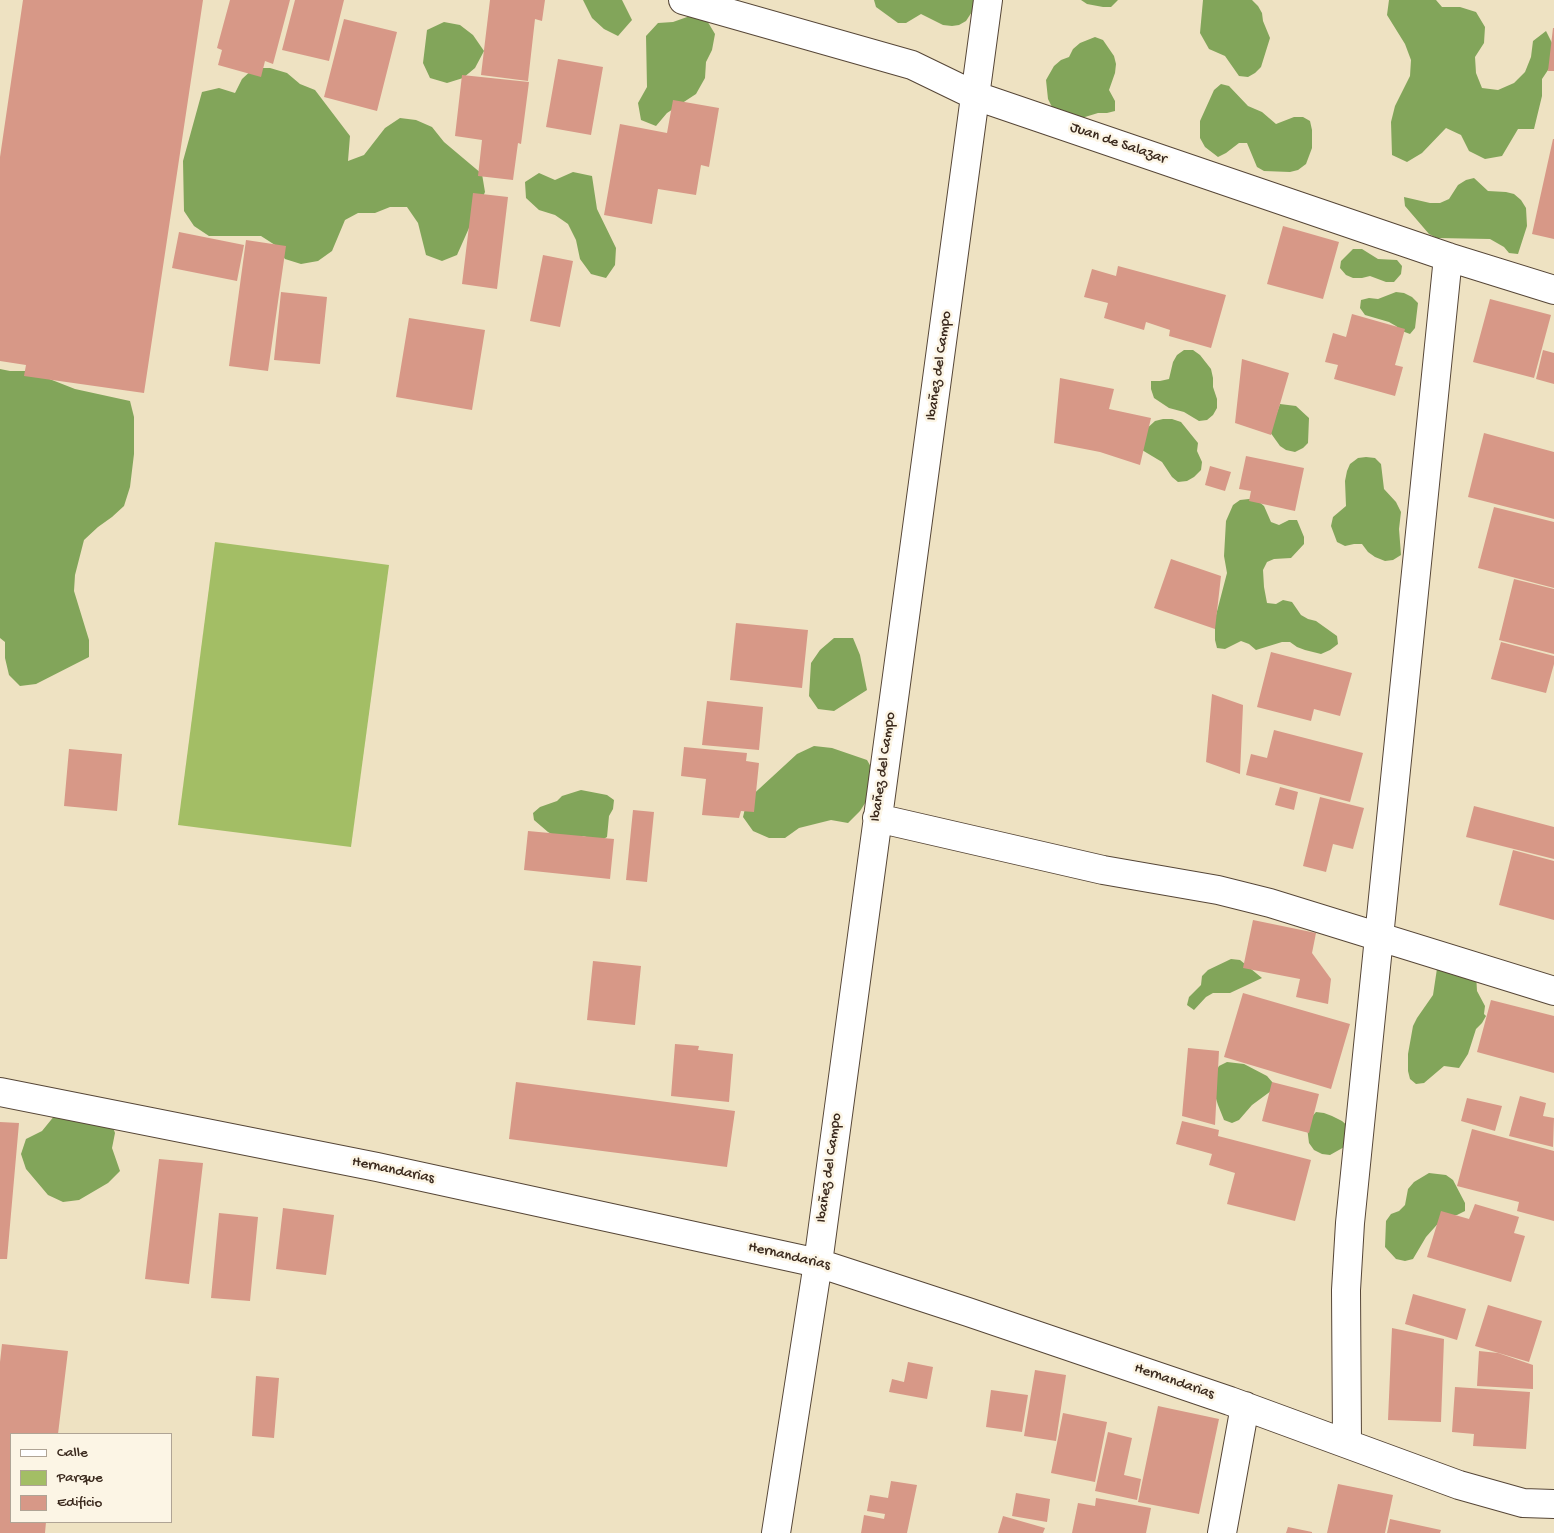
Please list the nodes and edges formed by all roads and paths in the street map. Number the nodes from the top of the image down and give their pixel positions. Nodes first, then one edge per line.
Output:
1 (682, 0) edge
2 (988, 0) edge
3 (976, 96) junction
4 (1448, 257) junction
5 (1554, 290) edge
6 (877, 818) junction
7 (1378, 937) junction
8 (1554, 991) edge
9 (0, 1092) edge
10 (818, 1263) junction
11 (1244, 1406) junction
12 (1347, 1443) junction
13 (1554, 1504) edge
14 (776, 1533) edge
15 (1222, 1533) edge

1 - 3 street, Juan de Salazar
2 - 3 street, Ibañez del Campo
3 - 4 street, Juan de Salazar
3 - 6 street, Ibañez del Campo
4 - 5 street, Juan de Salazar
4 - 7 street
6 - 7 street
6 - 10 street, Ibañez del Campo
7 - 8 street
7 - 12 street
9 - 10 street, Hernandarias
10 - 11 street, Hernandarias
10 - 14 street, Ibañez del Campo
11 - 12 street, Hernandarias
11 - 15 street
12 - 13 street, Hernandarias

